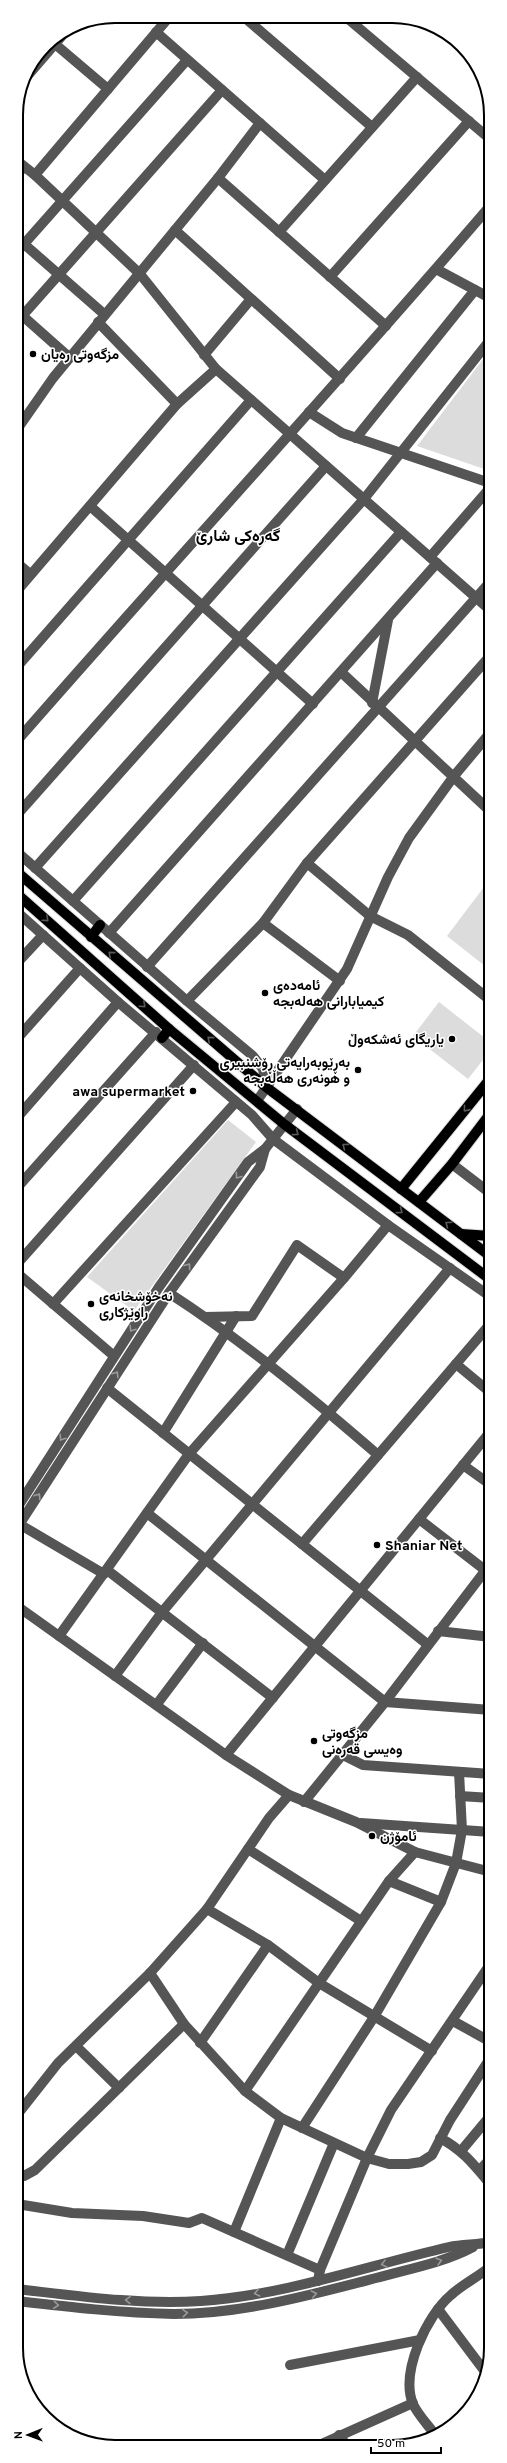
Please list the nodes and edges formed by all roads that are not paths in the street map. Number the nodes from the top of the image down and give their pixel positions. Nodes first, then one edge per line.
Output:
1 (164, 23) edge
2 (251, 23) edge
3 (356, 23) edge
4 (156, 32) junction
5 (56, 44) edge
6 (55, 46) edge
7 (188, 60) junction
8 (41, 61) edge
9 (417, 77) junction
10 (108, 89) junction
11 (222, 90) junction
12 (469, 122) junction
13 (260, 123) junction
14 (372, 127) junction
15 (484, 134) edge
16 (24, 167) edge
17 (35, 174) junction
18 (218, 178) junction
19 (325, 180) junction
20 (62, 201) junction
21 (484, 213) edge
22 (175, 230) junction
23 (96, 232) junction
24 (279, 232) junction
25 (24, 244) joint
26 (436, 269) junction
27 (59, 274) junction
28 (140, 274) junction
29 (330, 277) junction
30 (475, 290) junction
31 (484, 295) edge
32 (251, 299) junction
33 (23, 311) edge
34 (101, 318) junction
35 (23, 320) edge
36 (386, 326) junction
37 (484, 348) edge
38 (204, 355) junction
39 (70, 357) junction
40 (216, 369) junction
41 (340, 379) junction
42 (251, 400) junction
43 (177, 404) junction
44 (309, 412) junction
45 (23, 421) edge
46 (290, 434) junction
47 (356, 438) junction
48 (401, 452) junction
49 (326, 466) junction
50 (484, 481) edge
51 (484, 496) edge
52 (364, 499) junction
53 (90, 506) junction
54 (401, 532) junction
55 (128, 541) junction
56 (433, 560) junction
57 (23, 568) edge
58 (164, 573) junction
59 (30, 574) junction
60 (23, 583) edge
61 (484, 589) edge
62 (476, 598) junction
63 (203, 605) junction
64 (484, 605) edge
65 (388, 619) junction
66 (238, 637) junction
67 (23, 660) edge
68 (484, 663) edge
69 (278, 672) junction
70 (341, 672) junction
71 (313, 704) junction
72 (375, 705) junction
73 (23, 734) edge
74 (484, 740) edge
75 (416, 742) junction
76 (454, 776) junction
77 (484, 806) edge
78 (23, 808) edge
79 (23, 857) edge
80 (308, 862) junction
81 (35, 868) junction
82 (23, 877) edge
83 (23, 899) edge
84 (73, 901) junction
85 (370, 916) junction
86 (23, 917) edge
87 (263, 922) junction
88 (100, 925) junction
89 (110, 934) junction
90 (43, 935) junction
91 (91, 937) junction
92 (23, 956) edge
93 (147, 967) junction
94 (80, 968) junction
95 (340, 981) junction
96 (484, 995) edge
97 (186, 1001) junction
98 (118, 1002) junction
99 (169, 1029) junction
100 (23, 1032) edge
101 (159, 1035) junction
102 (194, 1065) junction
103 (484, 1086) edge
104 (266, 1087) junction
105 (257, 1101) junction
106 (236, 1102) junction
107 (297, 1109) junction
108 (23, 1111) edge
109 (484, 1122) edge
110 (284, 1124) junction
111 (273, 1139) junction
112 (265, 1149) junction
113 (452, 1164) junction
114 (23, 1181) edge
115 (484, 1188) edge
116 (402, 1189) junction
117 (419, 1202) junction
118 (388, 1225) junction
119 (460, 1234) junction
120 (484, 1236) edge
121 (484, 1252) edge
122 (23, 1256) edge
123 (450, 1268) junction
124 (484, 1275) edge
125 (344, 1278) junction
126 (23, 1279) edge
127 (169, 1293) junction
128 (484, 1293) edge
129 (53, 1304) junction
130 (205, 1316) junction
131 (236, 1316) junction
132 (484, 1330) edge
133 (227, 1331) junction
134 (114, 1356) junction
135 (456, 1364) junction
136 (268, 1365) junction
137 (107, 1388) junction
138 (484, 1388) edge
139 (328, 1412) junction
140 (163, 1433) junction
141 (484, 1439) edge
142 (190, 1454) junction
143 (378, 1455) junction
144 (47, 1460) junction
145 (463, 1465) junction
146 (57, 1467) junction
147 (484, 1480) edge
148 (23, 1498) edge
149 (252, 1504) junction
150 (147, 1514) junction
151 (23, 1518) edge
152 (419, 1519) junction
153 (23, 1529) edge
154 (302, 1544) junction
155 (205, 1560) junction
156 (484, 1564) edge
157 (106, 1572) junction
158 (484, 1572) edge
159 (361, 1591) junction
160 (23, 1610) edge
161 (163, 1611) junction
162 (438, 1631) junction
163 (59, 1636) junction
164 (484, 1636) edge
165 (203, 1643) junction
166 (427, 1644) junction
167 (315, 1647) junction
168 (115, 1676) junction
169 (273, 1698) junction
170 (385, 1702) junction
171 (157, 1704) junction
172 (484, 1709) edge
173 (341, 1754) junction
174 (226, 1755) junction
175 (459, 1772) junction
176 (484, 1774) edge
177 (289, 1795) junction
178 (460, 1796) junction
179 (484, 1798) edge
180 (304, 1802) junction
181 (356, 1822) junction
182 (462, 1830) junction
183 (484, 1832) edge
184 (248, 1848) junction
185 (415, 1852) junction
186 (456, 1863) junction
187 (484, 1870) edge
188 (389, 1881) junction
189 (441, 1902) junction
190 (207, 1909) junction
191 (361, 1921) junction
192 (268, 1945) junction
193 (150, 1973) junction
194 (484, 1974) edge
195 (319, 1983) junction
196 (374, 2017) junction
197 (453, 2021) junction
198 (184, 2024) junction
199 (484, 2038) edge
200 (200, 2044) junction
201 (77, 2047) junction
202 (432, 2051) junction
203 (484, 2068) edge
204 (119, 2088) junction
205 (245, 2091) junction
206 (23, 2107) edge
207 (281, 2118) junction
208 (484, 2123) edge
209 (302, 2128) junction
210 (440, 2138) junction
211 (334, 2143) junction
212 (461, 2150) junction
213 (367, 2158) junction
214 (484, 2166) edge
215 (480, 2170) junction
216 (23, 2175) edge
217 (484, 2175) edge
218 (23, 2205) edge
219 (234, 2232) junction
220 (484, 2244) edge
221 (477, 2245) junction
222 (287, 2255) junction
223 (320, 2270) junction
224 (484, 2272) edge
225 (318, 2281) junction
226 (23, 2290) edge
227 (242, 2296) junction
228 (23, 2302) edge
229 (243, 2307) junction
230 (438, 2309) junction
231 (420, 2340) junction
232 (290, 2365) dead end
233 (482, 2367) edge
234 (413, 2403) junction
235 (432, 2430) edge
236 (339, 2435) junction
237 (329, 2440) edge
238 (343, 2440) edge

1 - 4 street
2 - 14 street
3 - 9 street
4 - 7 street
4 - 10 street
5 - 10 street
6 - 8 street
7 - 11 street
7 - 20 street
9 - 12 street
9 - 14 street
10 - 17 street
11 - 13 street
11 - 23 street
12 - 15 street
12 - 29 street
13 - 18 street
13 - 19 street
14 - 19 street
16 - 17 street
17 - 20 street
18 - 22 street
18 - 24 street
19 - 24 street
20 - 23 street
20 - 25 street
21 - 26 street
22 - 28 street
22 - 32 street
23 - 27 street
23 - 28 street
24 - 29 street
25 - 27 street
26 - 30 street
26 - 36 street
27 - 33 street
27 - 34 street
28 - 34 street
28 - 38 street
29 - 36 street
30 - 31 street
30 - 47 street
32 - 38 street
32 - 41 street
34 - 39 street
34 - 43 street
35 - 39 street
36 - 41 street
37 - 48 street
38 - 40 street
39 - 45 street
40 - 42 street
40 - 43 street
41 - 44 street
42 - 46 street
42 - 55 street
43 - 53 street
44 - 46 street
44 - 47 street
46 - 49 street
46 - 58 street
47 - 48 street
48 - 50 street
48 - 52 street
49 - 52 street
49 - 63 street
51 - 56 street
52 - 54 street
52 - 66 street
53 - 55 street
53 - 59 street
54 - 56 street
54 - 69 street
55 - 58 street
55 - 67 street
56 - 62 street
56 - 65 street
57 - 59 street
58 - 63 street
58 - 73 street
59 - 60 street
61 - 62 street
62 - 64 street
62 - 72 street
63 - 66 street
63 - 78 street
65 - 70 street
65 - 72 street
66 - 69 street
66 - 81 street
68 - 75 street
69 - 71 street
69 - 84 street
70 - 71 street
70 - 72 street
71 - 89 street
72 - 75 street
72 - 93 street
74 - 76 street
75 - 76 street
75 - 80 street
76 - 77 street
76 - 85 street
79 - 81 street
80 - 85 street
80 - 87 street
81 - 84 street
82 - 91 main road
83 -> 99 main road
84 - 88 street
85 - 95 street
85 - 96 street
86 - 90 street
87 - 95 street
87 - 97 street
88 - 89 street
88 - 91 main road
89 - 93 street
90 - 92 street
90 - 94 street
104 -> 91 main road
93 - 97 street
94 - 98 street
94 - 100 street
95 - 104 street
97 - 104 street
98 - 101 street
98 - 108 street
99 - 101 main road
99 - 105 main road
101 - 102 street
101 - 114 street
102 - 106 street
102 - 122 street
103 -> 116 main road
104 - 105 street
104 - 107 main road
105 - 110 main road
106 - 111 street
106 - 129 street
107 - 110 street
116 -> 107 main road
109 - 113 main road
110 - 111 street
110 -> 124 main road
111 - 112 street
111 - 118 street
127 -> 112 street
112 -> 134 street
113 - 115 street
113 - 117 main road
116 - 117 main road
119 -> 117 main road
118 - 123 street
118 - 125 street
119 - 120 main road
119 - 121 main road
123 - 128 street
123 - 139 street
125 - 131 street
125 - 136 street
126 - 129 street
127 - 130 street
137 -> 127 street
129 - 134 street
130 - 131 street
130 - 133 street
131 - 133 street
132 - 135 street
133 - 136 street
133 - 140 street
134 -> 144 street
135 - 138 street
135 - 143 street
136 - 139 street
136 - 142 street
137 - 140 street
137 - 146 street
139 - 143 street
139 - 149 street
140 - 142 street
141 - 145 street
142 - 149 street
142 - 150 street
143 - 154 street
144 - 146 street
144 - 148 street
145 - 147 street
145 - 152 street
151 -> 146 street
149 - 154 street
149 - 155 street
150 - 155 street
150 - 157 street
152 - 156 street
152 - 159 street
153 - 157 street
154 - 159 street
155 - 161 street
155 - 167 street
157 - 161 street
157 - 163 street
158 - 162 street
159 - 166 street
159 - 167 street
160 - 163 street
161 - 165 street
161 - 168 street
162 - 164 street
162 - 166 street
163 - 168 street
165 - 169 street
165 - 171 street
166 - 170 street
167 - 169 street
167 - 170 street
168 - 171 street
169 - 174 street
170 - 172 street
170 - 173 street
171 - 174 street
173 - 175 street
173 - 180 street
174 - 177 street
175 - 176 street
175 - 178 street
177 - 180 street
177 - 184 street
178 - 179 street
178 - 182 street
180 - 181 street
181 - 182 street
181 - 185 street
182 - 183 street
182 - 186 street
184 - 190 street
184 - 191 street
185 - 186 street
185 - 188 street
186 - 187 street
186 - 189 street
188 - 189 street
188 - 191 street
189 - 196 street
190 - 192 street
190 - 193 street
191 - 195 street
192 - 195 street
192 - 200 street
193 - 198 street
193 - 201 street
194 - 197 street
195 - 196 street
195 - 205 street
196 - 202 street
196 - 209 street
197 - 199 street
197 - 202 street
198 - 200 street
198 - 204 street
200 - 205 street
201 - 204 street
201 - 206 street
202 - 213 street
203 - 210 street
204 - 216 street
205 - 207 street
207 - 209 street
207 - 219 street
208 - 212 street
209 - 211 street
210 - 212 street
210 - 213 street
211 - 213 street
211 - 222 street
212 - 215 street
213 - 223 street
214 - 215 street
215 - 217 street
218 - 219 street
219 - 222 street
220 - 221 street
221 -> 225 street
229 -> 221 street
222 - 223 street
223 - 225 street
224 - 230 street
225 -> 227 street
227 -> 226 street
227 - 229 street
228 -> 229 street
230 - 231 street
230 - 233 street
231 - 232 street
231 - 234 street
234 - 235 street
234 - 236 street
236 - 237 street
236 - 238 street

